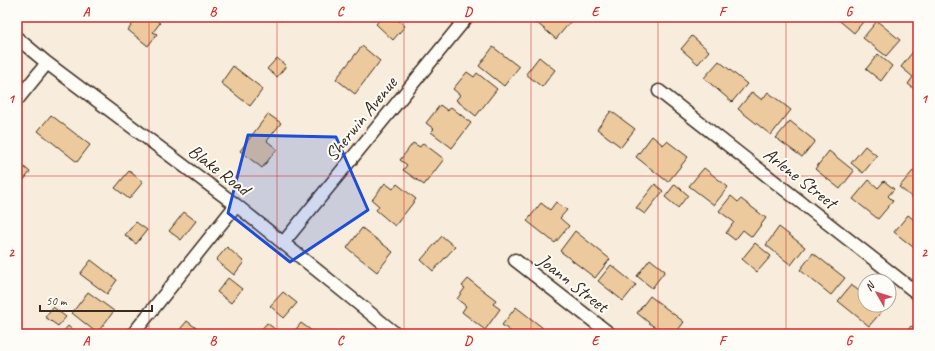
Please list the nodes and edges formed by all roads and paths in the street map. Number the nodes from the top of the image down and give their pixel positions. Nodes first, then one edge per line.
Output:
1 (467, 17) edge
2 (17, 38) edge
3 (47, 63) junction
4 (659, 91) dead end
5 (17, 100) edge
6 (236, 205) junction
7 (283, 243) junction
8 (515, 260) dead end
9 (918, 294) edge
10 (132, 334) edge
11 (396, 334) edge
12 (610, 334) edge

1 - 7 street, Sherwin Avenue
2 - 3 street, Blake Road
3 - 5 street
3 - 6 street, Blake Road
4 - 9 street, Arlene Street
6 - 7 street, Blake Road
6 - 10 street
7 - 11 street, Blake Road
8 - 12 street, Joann Street

